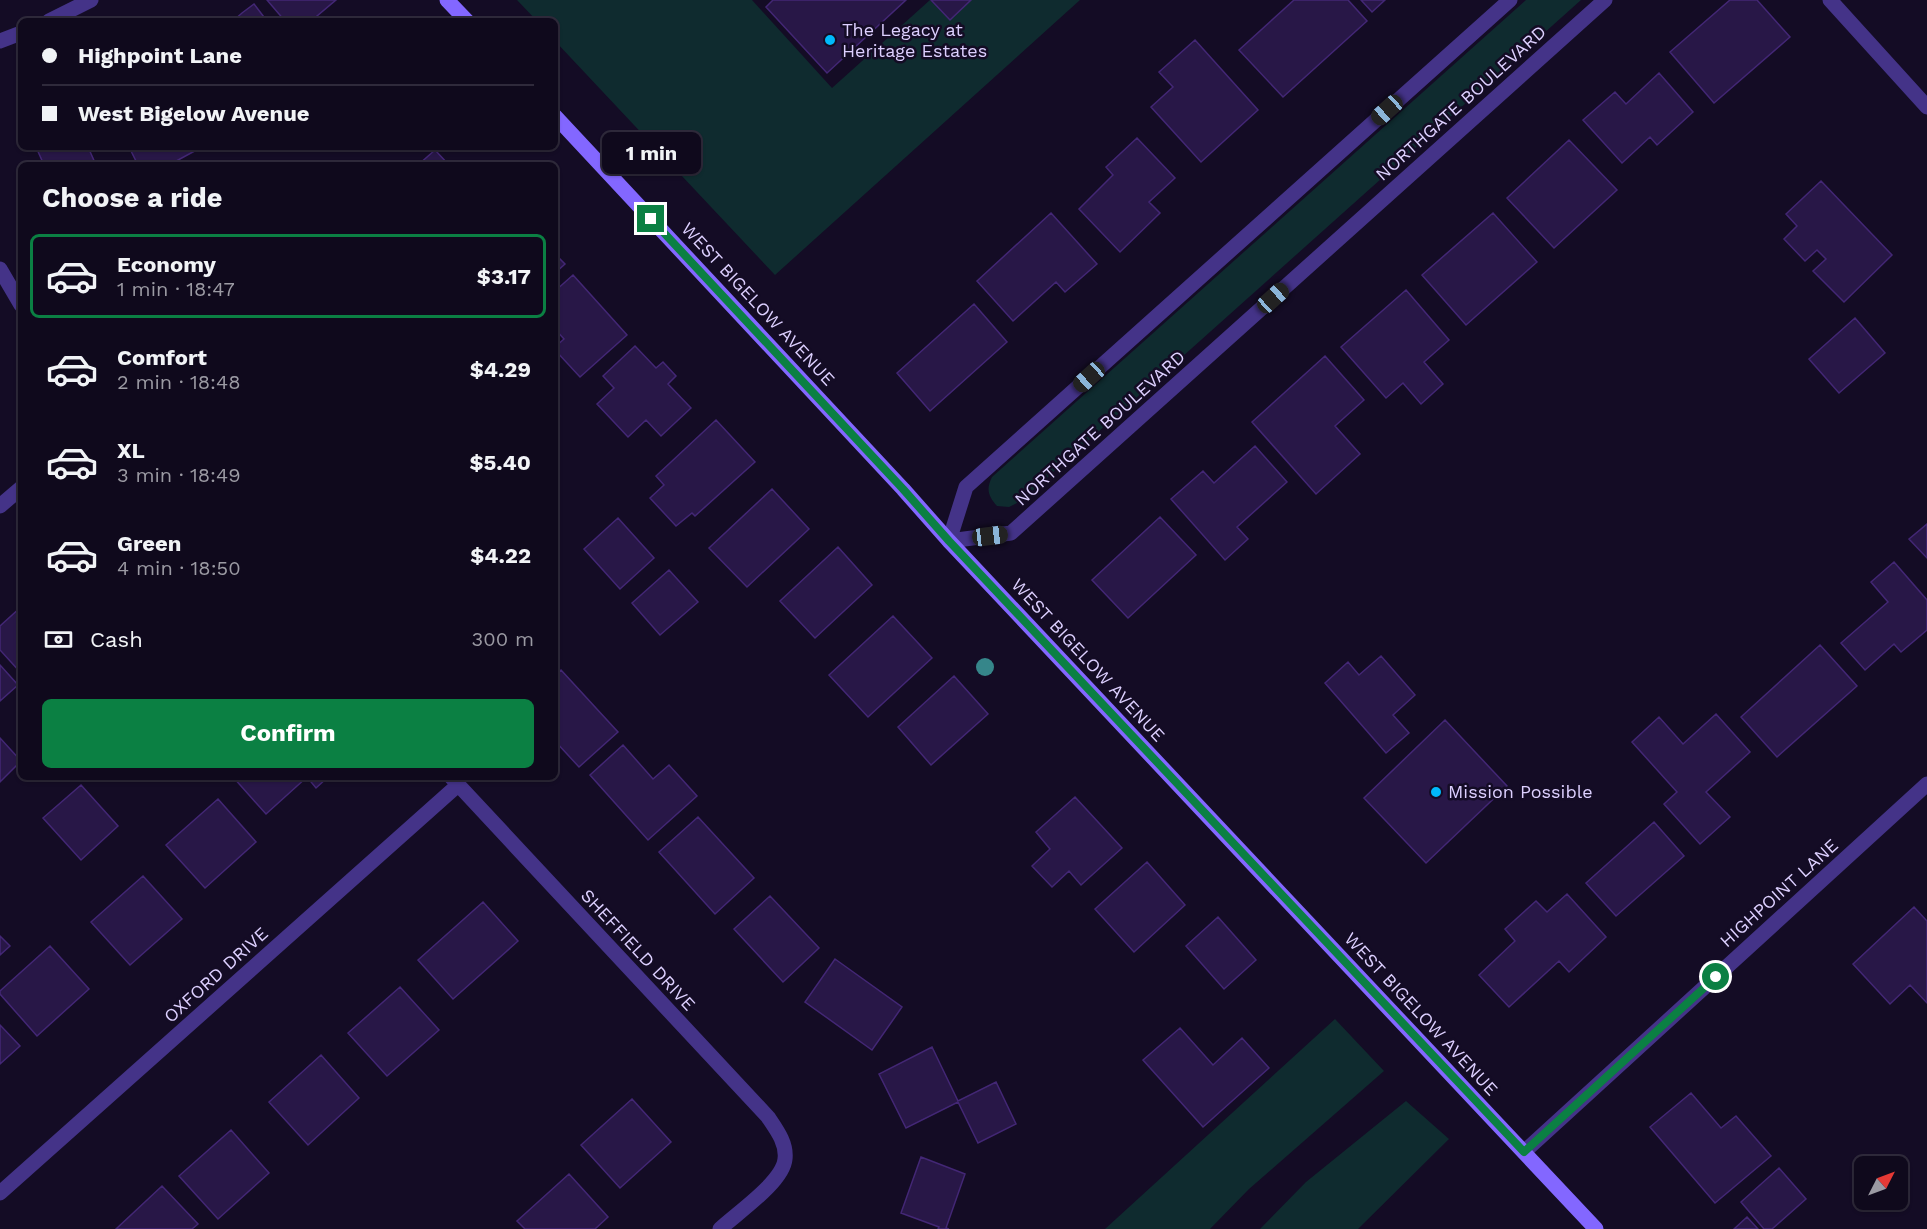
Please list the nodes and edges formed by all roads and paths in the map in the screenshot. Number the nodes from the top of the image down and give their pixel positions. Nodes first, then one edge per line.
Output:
1 (91, 0) edge
2 (447, 0) edge
3 (1510, 0) edge
4 (1605, 0) edge
5 (1830, 0) edge
6 (55, 18) edge
7 (464, 18) edge
8 (18, 34) edge
9 (0, 42) edge
10 (1927, 106) edge
11 (558, 119) edge
12 (0, 269) edge
13 (18, 300) edge
14 (18, 491) edge
15 (0, 506) edge
16 (949, 541) junction
17 (454, 781) edge
18 (1927, 784) edge
19 (1524, 1152) junction
20 (0, 1193) edge
21 (720, 1229) edge
22 (1596, 1229) edge

1 - 6 street
2 - 7 main road
3 - 16 street
4 - 16 street, NORTHGATE BOULEVARD
5 - 10 street
8 - 9 street
11 - 16 main road, WEST BIGELOW AVENUE
12 - 13 street
14 - 15 street
16 - 19 main road, WEST BIGELOW AVENUE
17 - 20 street, OXFORD DRIVE
17 - 21 street, SHEFFIELD DRIVE
18 - 19 street, HIGHPOINT LANE
19 - 22 main road, WEST BIGELOW AVENUE

